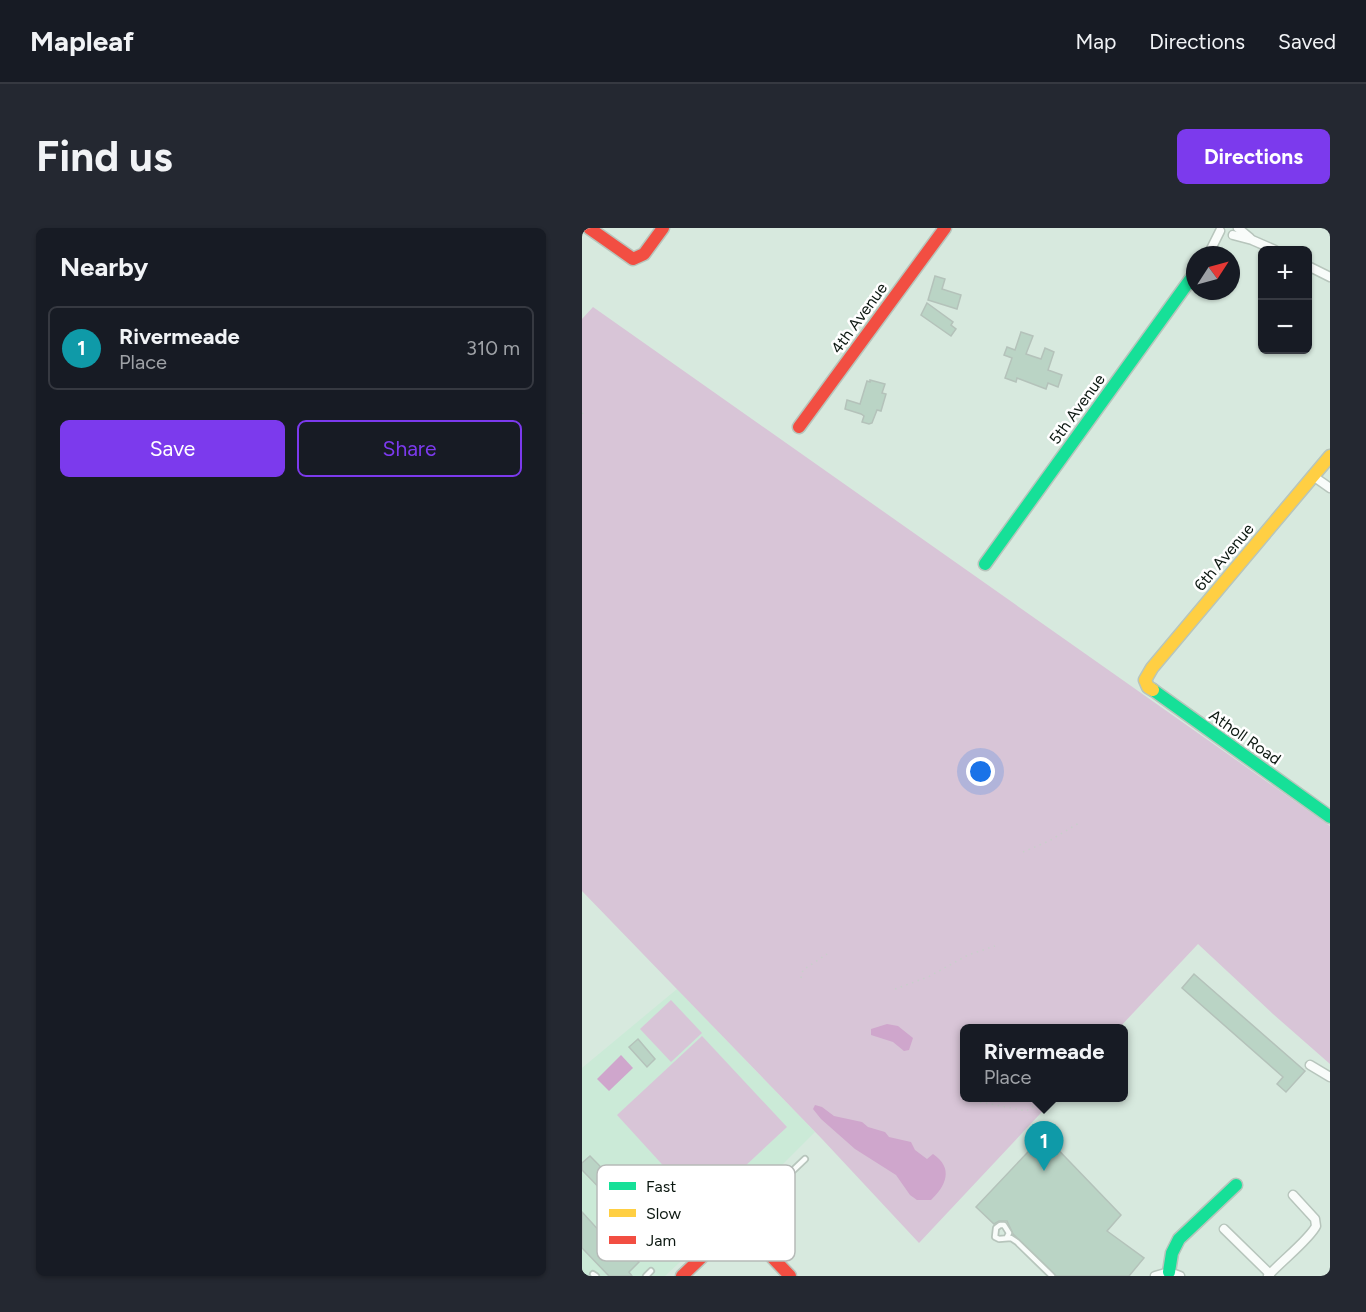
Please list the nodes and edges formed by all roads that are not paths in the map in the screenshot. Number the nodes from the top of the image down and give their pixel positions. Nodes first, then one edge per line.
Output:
1 (589, 228) edge
2 (663, 228) edge
3 (945, 228) edge
4 (1227, 230) edge
5 (1215, 246) edge
6 (1266, 246) edge
7 (1312, 268) edge
8 (1330, 277) edge
9 (1186, 285) edge
10 (799, 428) dead end
11 (1330, 456) edge
12 (1314, 476) junction
13 (1330, 488) edge
14 (985, 564) dead end
15 (1145, 680) joint
16 (1330, 817) edge
17 (1310, 1065) dead end
18 (1330, 1077) edge
19 (805, 1159) dead end
20 (795, 1168) edge
21 (1236, 1185) dead end
22 (1293, 1195) dead end
23 (1224, 1229) dead end
24 (1006, 1237) dead end
25 (699, 1261) edge
26 (776, 1261) edge
27 (651, 1271) dead end
28 (1174, 1274) edge
29 (1269, 1275) edge
30 (646, 1276) edge
31 (682, 1276) edge
32 (790, 1276) edge
33 (1052, 1276) edge
34 (1155, 1276) edge

1 - 2 street
3 - 10 street, 4th Avenue
4 - 5 street
4 - 6 street
7 - 8 street
9 - 14 street, 5th Avenue
11 - 12 street, 6th Avenue
12 - 13 street
12 - 15 street, 6th Avenue
15 - 16 street, Atholl Road
17 - 18 street
19 - 20 lane
21 - 28 street
22 - 29 street
23 - 29 street
24 - 33 lane
25 - 31 street
26 - 32 street
27 - 30 lane
28 - 34 street

